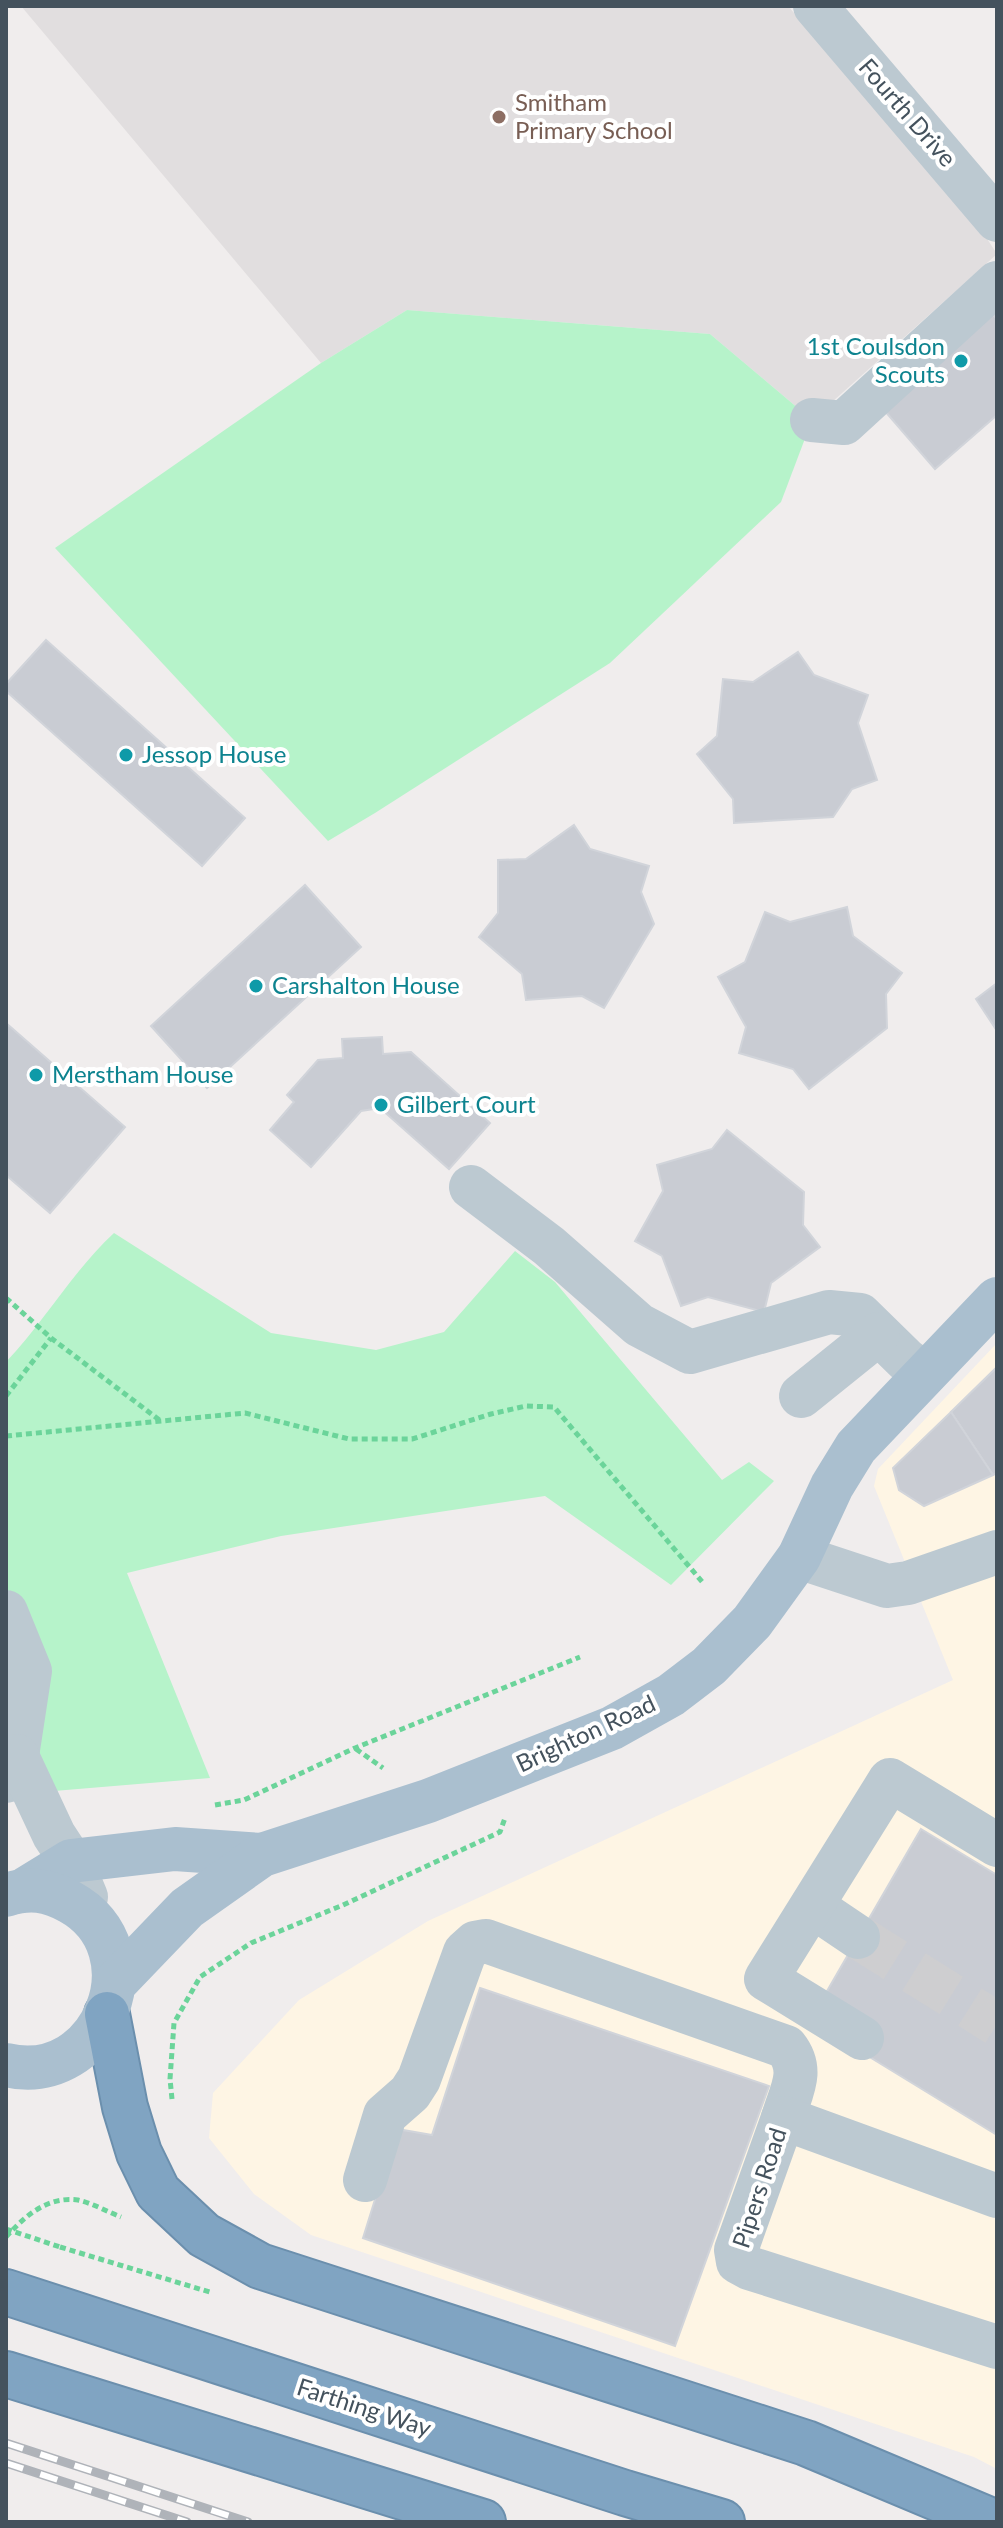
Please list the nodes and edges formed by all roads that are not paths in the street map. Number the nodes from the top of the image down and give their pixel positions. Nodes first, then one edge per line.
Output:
1 (815, 6) edge
2 (997, 220) edge
3 (997, 283) edge
4 (812, 420) dead end
5 (471, 1187) dead end
6 (997, 1299) edge
7 (878, 1334) junction
8 (925, 1374) junction
9 (801, 1396) dead end
10 (997, 1552) edge
11 (799, 1557) junction
12 (6, 1612) edge
13 (12, 1768) edge
14 (997, 1845) edge
15 (262, 1855) junction
16 (71, 1861) junction
17 (16, 1892) edge
18 (812, 1906) junction
19 (100, 1929) junction
20 (858, 1937) tunnel mouth
21 (111, 1999) junction
22 (862, 2038) dead end
23 (7, 2069) edge
24 (783, 2118) junction
25 (365, 2180) dead end
26 (997, 2196) edge
27 (6, 2292) edge
28 (997, 2347) edge
29 (6, 2374) edge
30 (483, 2522) edge
31 (722, 2522) edge
32 (994, 2522) edge

1 - 2 street, Fourth Drive
3 - 4 street
5 - 7 street
6 - 8 main road, Brighton Road
7 - 8 street
7 - 9 street
8 - 11 main road, Brighton Road
10 - 11 street
11 - 15 main road, Brighton Road
12 - 13 street
13 - 16 street
14 - 18 street
15 - 16 main road, Brighton Road
15 - 21 main road, Brighton Road
16 - 17 main road, Brighton Road
16 - 19 street
17 - 19 main road
18 - 20 street
18 - 22 street
19 - 21 main road
21 - 23 main road, Brighton Road
21 - 32 highway
24 - 25 street
24 - 26 street, Pipers Road
24 - 28 street, Pipers Road
27 - 31 highway, Farthing Way
29 - 30 highway

